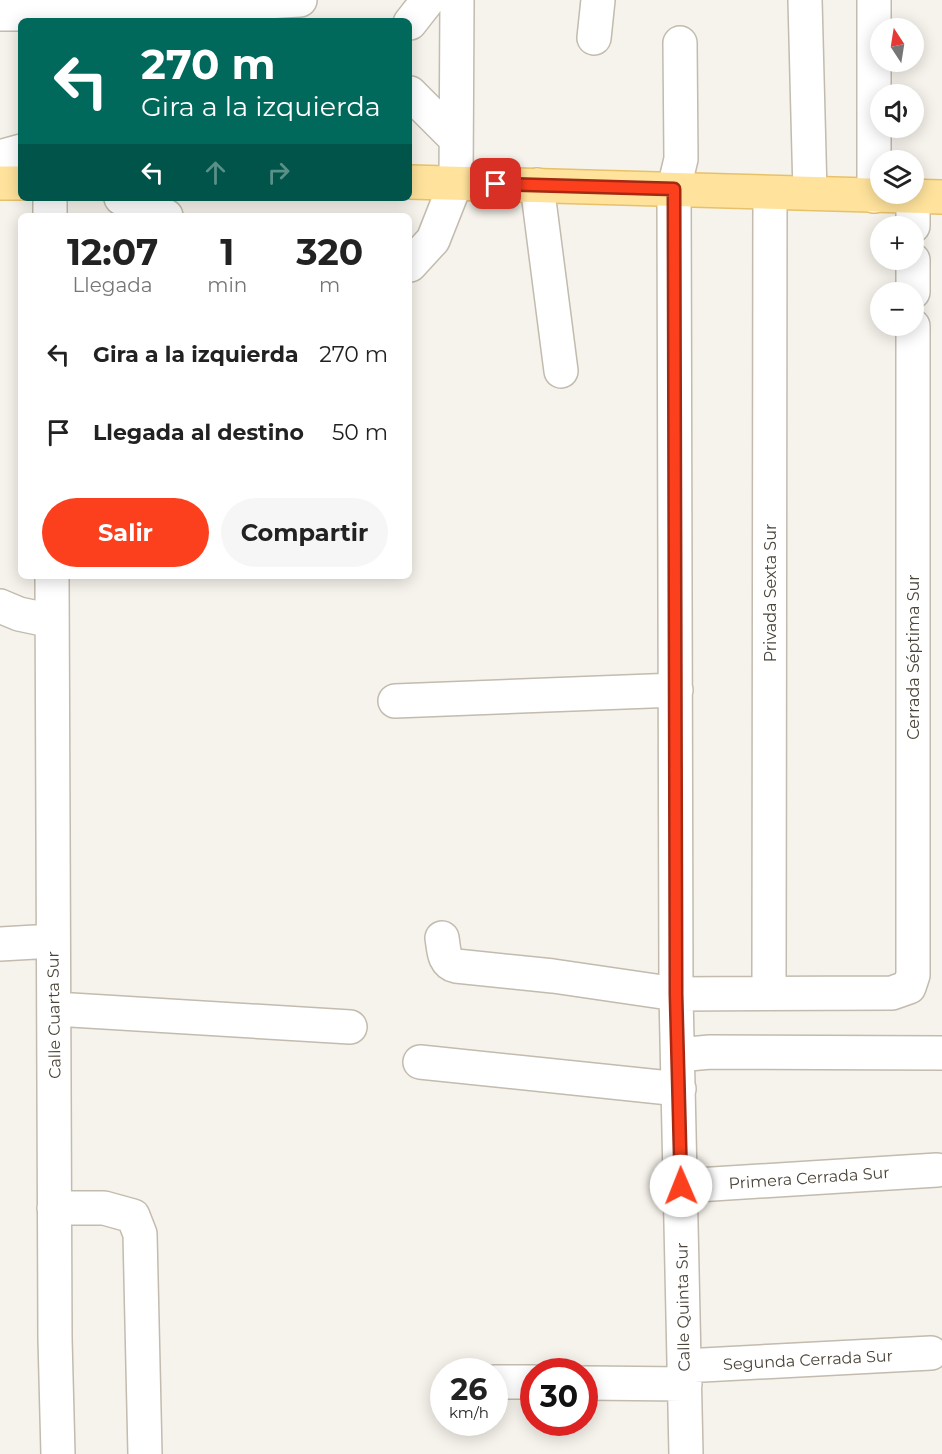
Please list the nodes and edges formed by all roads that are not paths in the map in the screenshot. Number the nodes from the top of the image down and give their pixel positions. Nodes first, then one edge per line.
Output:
1 (300, 0) edge
2 (428, 0) edge
3 (457, 0) edge
4 (598, 0) edge
5 (805, 0) edge
6 (874, 0) edge
7 (66, 7) edge
8 (0, 14) edge
9 (412, 20) edge
10 (594, 38) dead end
11 (680, 43) dead end
12 (412, 95) edge
13 (455, 138) junction
14 (874, 150) edge
15 (18, 152) edge
16 (0, 157) edge
17 (412, 182) edge
18 (456, 182) junction
19 (0, 183) edge
20 (18, 183) edge
21 (537, 185) junction
22 (674, 189) junction
23 (770, 193) junction
24 (810, 194) junction
25 (870, 196) edge
26 (128, 201) edge
27 (158, 213) edge
28 (412, 263) edge
29 (913, 336) edge
30 (561, 371) dead end
31 (51, 579) edge
32 (6, 612) edge
33 (52, 621) junction
34 (676, 690) junction
35 (396, 701) dead end
36 (442, 938) dead end
37 (53, 941) junction
38 (0, 944) edge
39 (770, 993) junction
40 (676, 994) junction
41 (55, 1010) junction
42 (350, 1027) dead end
43 (942, 1053) edge
44 (678, 1054) junction
45 (420, 1062) dead end
46 (679, 1089) junction
47 (938, 1170) dead end
48 (681, 1186) junction
49 (54, 1208) junction
50 (931, 1353) dead end
51 (684, 1375) junction
52 (598, 1382) edge
53 (58, 1454) edge
54 (145, 1454) edge
55 (686, 1454) edge

1 - 7 street
2 - 9 street
3 - 13 street
4 - 10 street
5 - 24 street
6 - 14 street
7 - 8 street
11 - 22 street, Calle Quinta Sur
12 - 13 street
13 - 18 street
15 - 16 street
17 - 18 main road
18 - 21 main road
18 - 28 street
19 - 20 main road
21 - 22 main road
21 - 30 street
22 - 23 main road
22 - 34 street, Calle Quinta Sur
23 - 24 main road
23 - 39 street, Privada Sexta Sur
24 - 25 main road
26 - 27 street
29 - 39 street, Cerrada Séptima Sur
31 - 33 street, Calle Cuarta Sur
32 - 33 street
33 - 37 street, Calle Cuarta Sur
34 - 35 street
34 - 40 street, Calle Quinta Sur
36 - 40 street
37 - 38 street
37 - 41 street, Calle Cuarta Sur
39 - 40 street
40 - 44 street, Calle Quinta Sur
41 - 42 street
41 - 49 street, Calle Cuarta Sur
43 - 44 street
44 - 46 street, Calle Quinta Sur
45 - 46 street
46 - 48 street, Calle Quinta Sur
47 - 48 street, Primera Cerrada Sur
48 - 51 street, Calle Quinta Sur
49 - 53 street, Calle Cuarta Sur
49 - 54 street
50 - 51 street, Segunda Cerrada Sur
51 - 52 street, Segunda Cerrada Sur
51 - 55 street, Calle Quinta Sur

